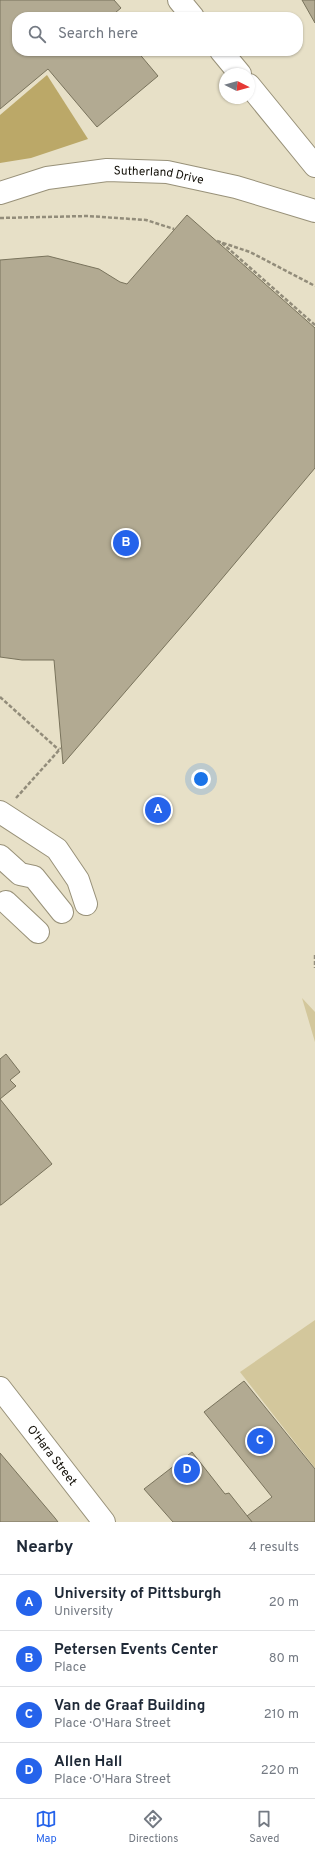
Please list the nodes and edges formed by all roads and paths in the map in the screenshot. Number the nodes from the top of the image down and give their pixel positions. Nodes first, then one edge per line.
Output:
1 (179, 0) edge
2 (189, 12) edge
3 (225, 56) edge
4 (235, 68) edge
5 (255, 93) edge
6 (315, 166) edge
7 (0, 193) edge
8 (315, 211) edge
9 (0, 218) edge
10 (174, 229) dead end
11 (217, 241) dead end
12 (222, 243) junction
13 (315, 286) edge
14 (315, 325) edge
15 (0, 697) edge
16 (6, 807) edge
17 (0, 856) edge
18 (20, 874) junction
19 (86, 904) dead end
20 (3, 905) edge
21 (62, 912) dead end
22 (38, 932) dead end
23 (315, 956) edge
24 (315, 968) edge
25 (0, 1388) edge
26 (104, 1522) edge

1 - 2 street
3 - 4 street
5 - 6 street
7 - 8 street, Sutherland Drive
9 - 10 path
11 - 12 path
12 - 13 path
12 - 14 path
15 - 16 path
16 - 19 street
17 - 18 street
18 - 20 street
18 - 21 street
20 - 22 street
23 - 24 path
25 - 26 street, O'Hara Street

